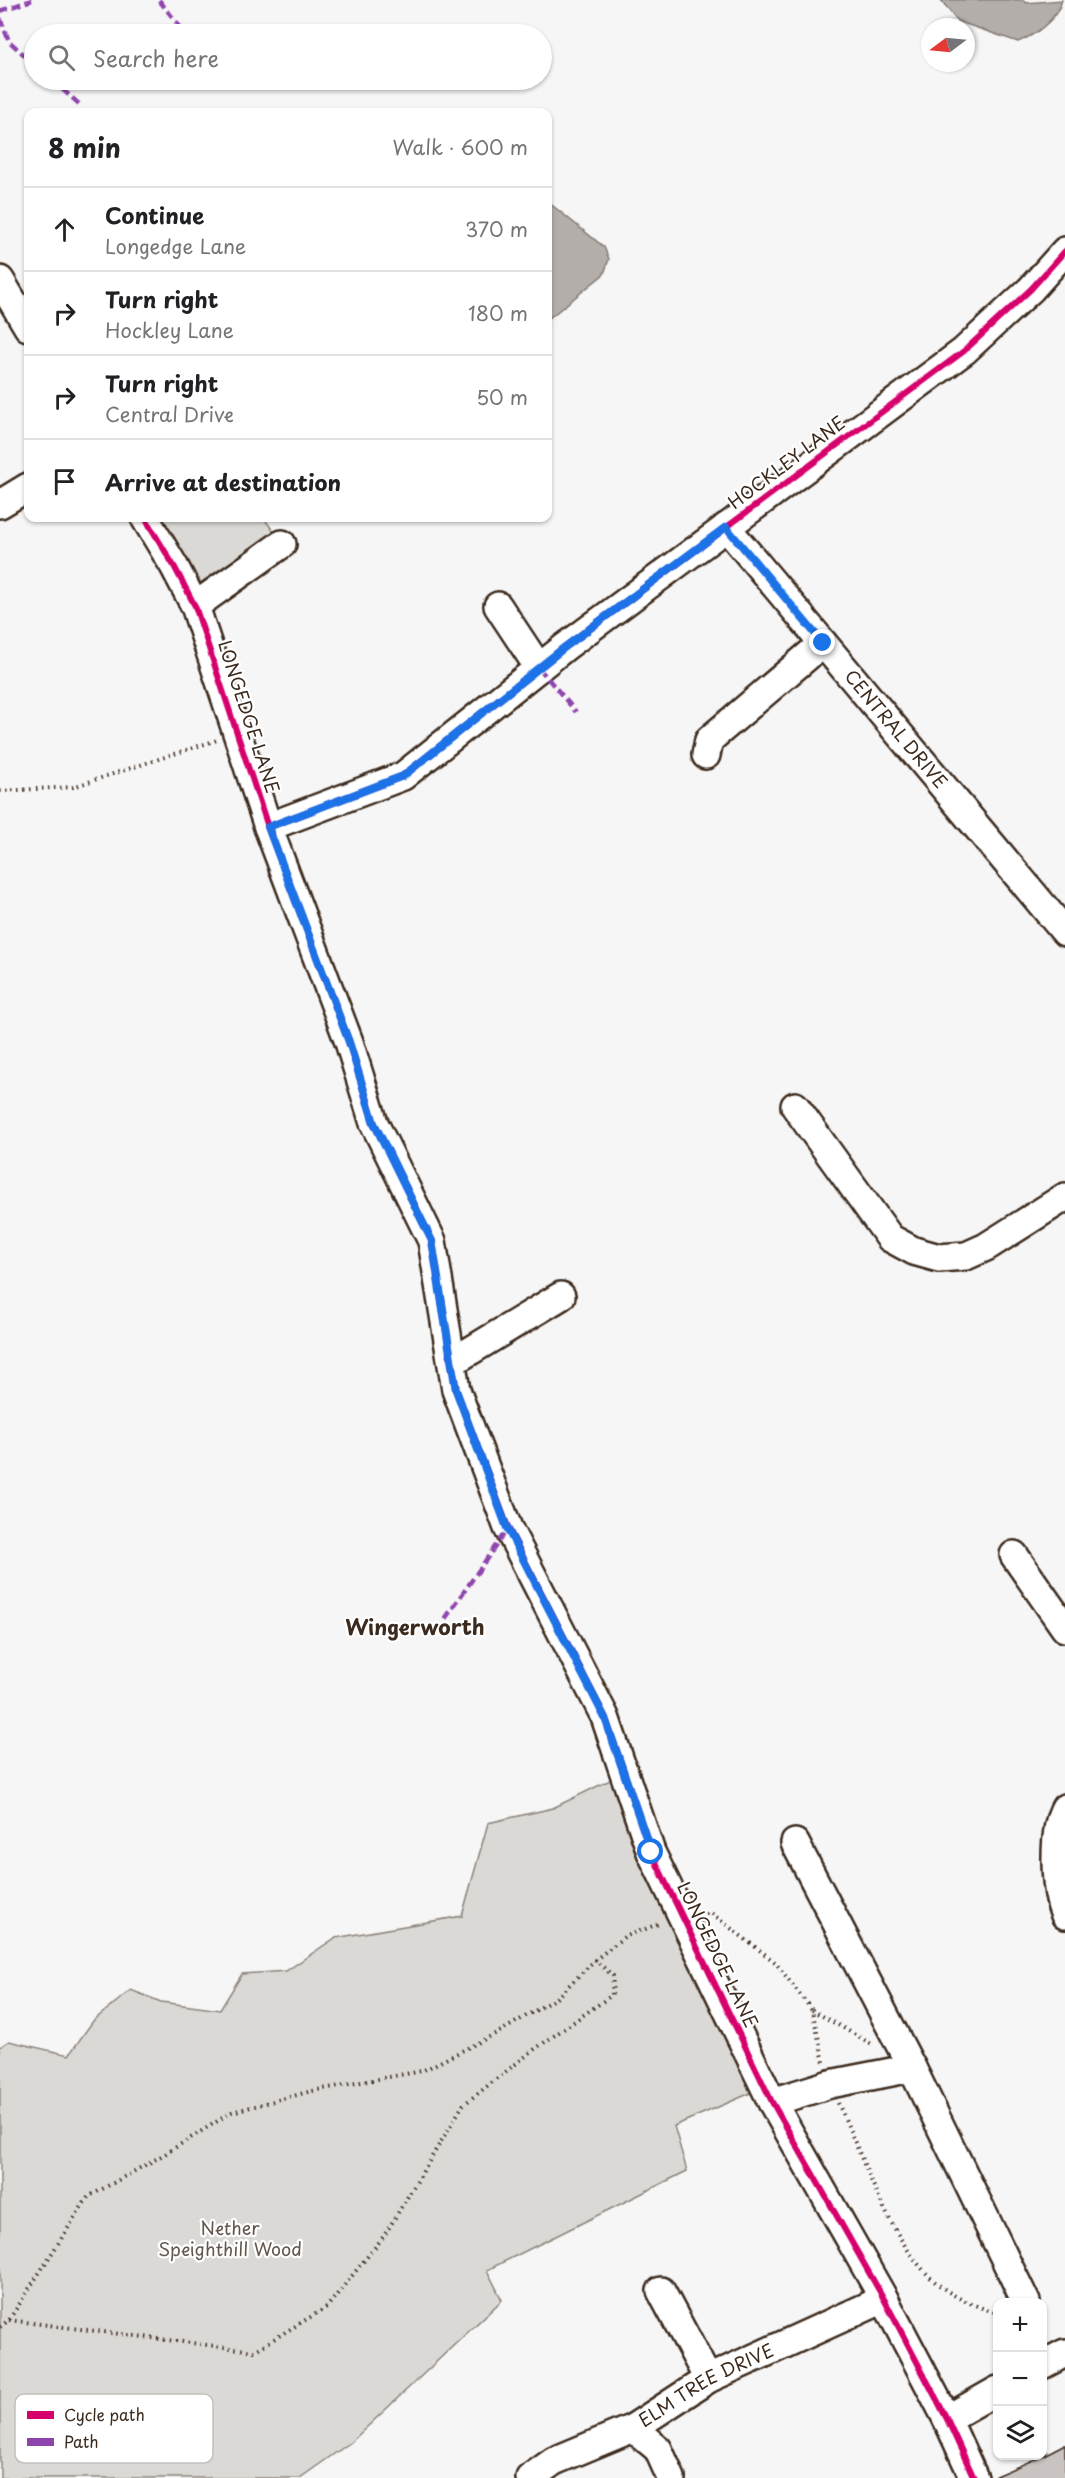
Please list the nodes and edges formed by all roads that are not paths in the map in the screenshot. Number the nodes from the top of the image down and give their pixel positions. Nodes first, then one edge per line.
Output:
1 (1065, 251) edge
2 (0, 280) edge
3 (24, 320) edge
4 (24, 489) edge
5 (0, 504) edge
6 (147, 522) edge
7 (726, 527) junction
8 (282, 544) dead end
9 (195, 606) junction
10 (498, 606) dead end
11 (823, 643) junction
12 (539, 668) junction
13 (706, 755) dead end
14 (268, 827) junction
15 (1065, 932) edge
16 (795, 1106) dead end
17 (1065, 1197) edge
18 (561, 1296) dead end
19 (452, 1362) junction
20 (1014, 1555) dead end
21 (1065, 1628) edge
22 (1065, 1808) edge
23 (795, 1843) dead end
24 (1065, 1915) edge
25 (912, 2068) junction
26 (772, 2102) junction
27 (661, 2291) dead end
28 (1024, 2298) edge
29 (884, 2299) junction
30 (708, 2379) junction
31 (993, 2393) edge
32 (947, 2419) junction
33 (633, 2428) junction
34 (530, 2478) edge
35 (671, 2478) edge
36 (974, 2478) edge

1 - 7 street, HOCKLEY LANE
2 - 3 street
4 - 5 street
6 - 9 street, LONGEDGE LANE
7 - 11 street, CENTRAL DRIVE
7 - 12 street, HOCKLEY LANE
8 - 9 street
9 - 14 street, LONGEDGE LANE
10 - 12 street
11 - 13 street
11 - 15 street, CENTRAL DRIVE
12 - 14 street, HOCKLEY LANE
14 - 19 street, LONGEDGE LANE
16 - 17 street
18 - 19 street
19 - 26 street, LONGEDGE LANE
20 - 21 street
22 - 24 street
23 - 25 street
25 - 26 street
25 - 28 street
26 - 29 street, LONGEDGE LANE
27 - 30 street
29 - 30 street, ELM TREE DRIVE
29 - 32 street, LONGEDGE LANE
30 - 33 street, ELM TREE DRIVE
31 - 32 street
32 - 36 street, LONGEDGE LANE
33 - 34 street, ELM TREE DRIVE
33 - 35 street

